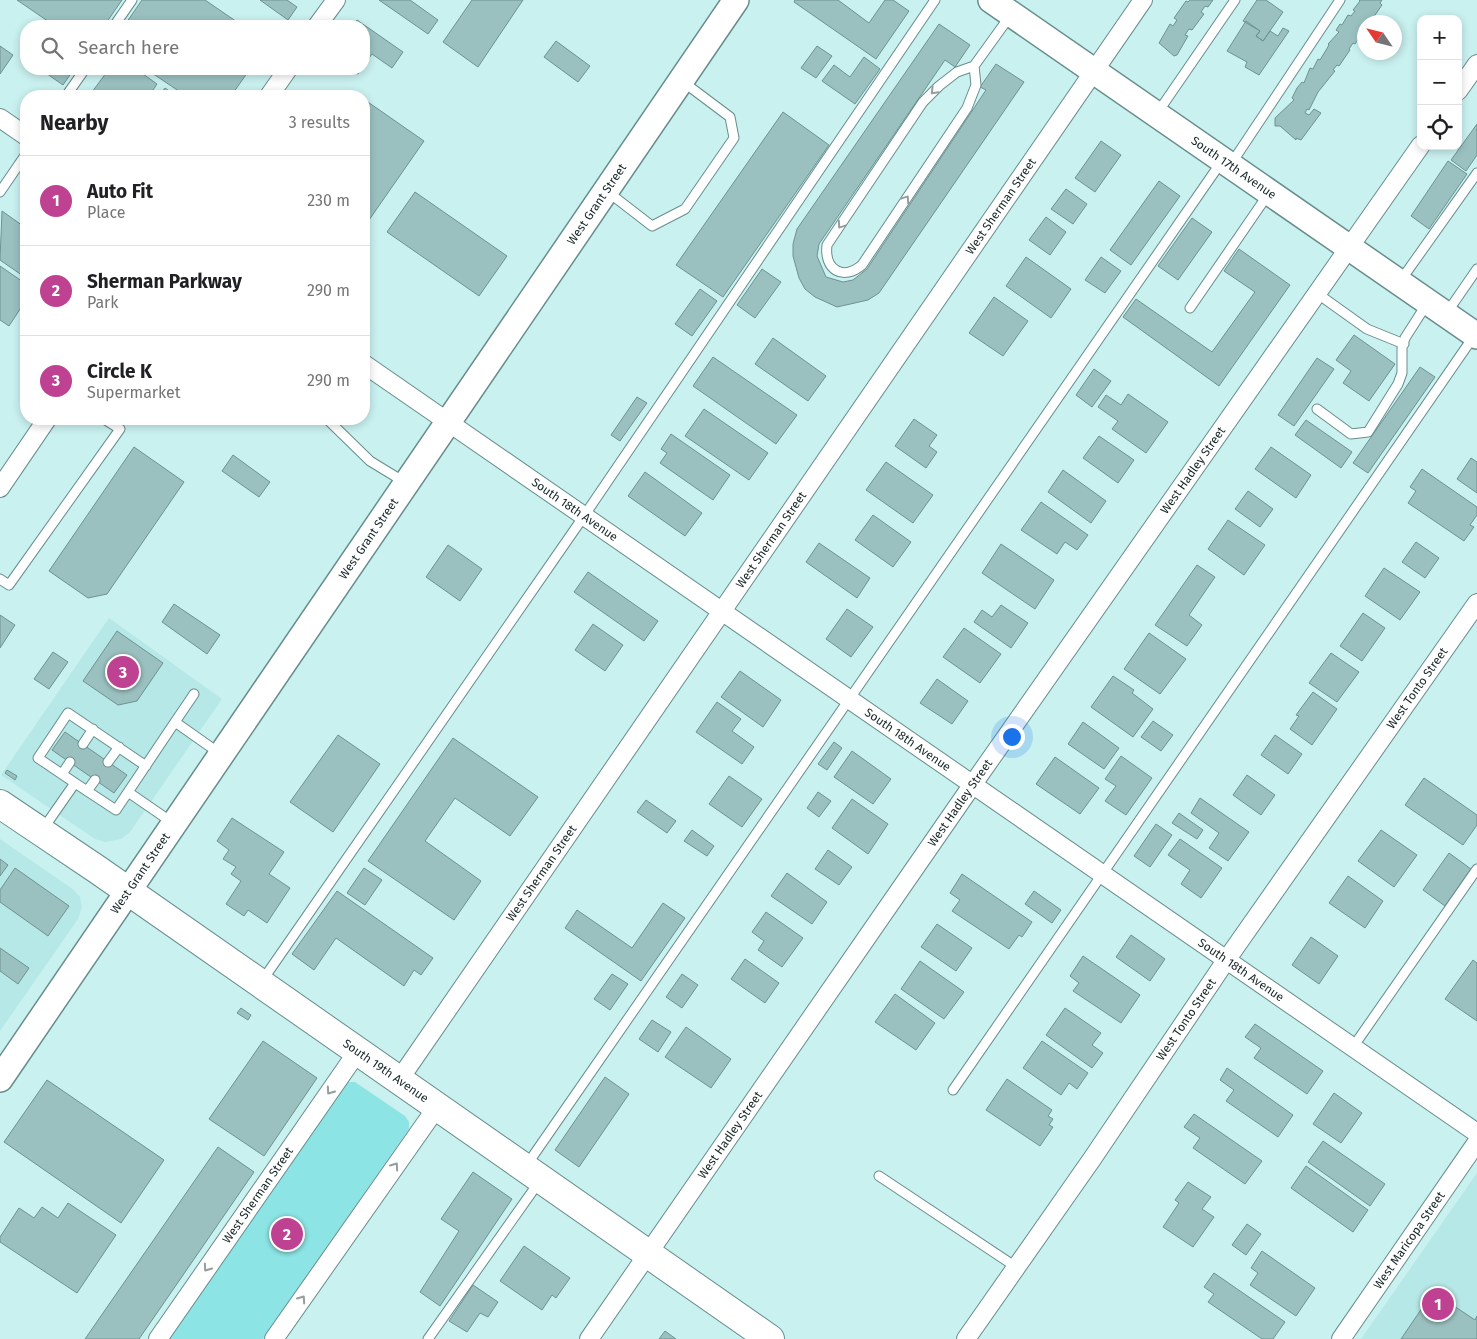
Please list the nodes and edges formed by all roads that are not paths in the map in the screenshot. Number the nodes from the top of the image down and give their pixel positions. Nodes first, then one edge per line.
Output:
1 (132, 0) edge
2 (336, 0) edge
3 (736, 0) edge
4 (935, 0) edge
5 (991, 0) edge
6 (1143, 0) edge
7 (1235, 0) edge
8 (1340, 0) edge
9 (1011, 14) junction
10 (118, 20) edge
11 (321, 20) edge
12 (1477, 64) edge
13 (974, 66) junction
14 (1094, 71) junction
15 (81, 75) edge
16 (284, 75) edge
17 (681, 80) junction
18 (1462, 85) edge
19 (70, 90) edge
20 (273, 90) edge
21 (1156, 114) junction
22 (0, 118) edge
23 (20, 132) edge
24 (1418, 150) edge
25 (20, 163) edge
26 (1226, 163) junction
27 (1477, 172) edge
28 (1473, 185) edge
29 (606, 191) junction
30 (0, 192) edge
31 (1269, 192) junction
32 (1350, 249) junction
33 (1477, 269) edge
34 (1399, 283) junction
35 (1318, 294) junction
36 (1190, 308) dead end
37 (1437, 308) junction
38 (1476, 334) edge
39 (1404, 344) junction
40 (370, 368) edge
41 (1316, 409) dead end
42 (448, 421) junction
43 (43, 425) edge
44 (115, 425) edge
45 (333, 425) edge
46 (406, 484) junction
47 (0, 488) edge
48 (584, 516) junction
49 (0, 579) edge
50 (1477, 603) edge
51 (723, 611) junction
52 (194, 694) dead end
53 (850, 698) junction
54 (175, 722) junction
55 (93, 730) junction
56 (83, 744) dead end
57 (118, 747) junction
58 (222, 754) junction
59 (70, 762) dead end
60 (108, 762) dead end
61 (146, 766) junction
62 (62, 774) junction
63 (95, 780) dead end
64 (75, 783) junction
65 (973, 784) junction
66 (87, 791) junction
67 (128, 792) junction
68 (0, 804) edge
69 (174, 824) junction
70 (41, 832) junction
71 (1477, 869) edge
72 (1104, 874) junction
73 (128, 891) junction
74 (1227, 959) junction
75 (260, 983) junction
76 (1353, 1047) junction
77 (358, 1051) junction
78 (0, 1079) edge
79 (399, 1080) junction
80 (953, 1090) dead end
81 (437, 1106) junction
82 (1477, 1133) edge
83 (1477, 1142) edge
84 (533, 1174) junction
85 (879, 1176) dead end
86 (648, 1254) junction
87 (1016, 1268) junction
88 (158, 1339) edge
89 (274, 1339) edge
90 (428, 1339) edge
91 (589, 1339) edge
92 (770, 1339) edge
93 (966, 1339) edge
94 (1341, 1339) edge

1 - 10 lane
2 - 11 street
3 - 17 main road, West Grant Street
4 - 48 lane
5 - 9 main road, South 17th Avenue
6 - 14 street, West Sherman Street
7 - 21 lane
8 - 26 lane
9 - 13 lane
9 - 14 main road, South 17th Avenue
12 - 18 street
13 -> 13 lane
14 - 21 main road, South 17th Avenue
14 - 51 street, West Sherman Street
15 - 19 lane
16 - 20 street
17 - 29 main road, West Grant Street
17 - 29 lane
21 - 26 main road, South 17th Avenue
22 - 23 street
24 - 32 street, West Hadley Street
25 - 30 lane
26 - 31 main road, South 17th Avenue
26 - 53 lane
27 - 28 lane
28 - 34 lane
29 - 42 main road, West Grant Street
31 - 32 main road, South 17th Avenue
31 - 36 lane
32 - 34 main road, South 17th Avenue
32 - 35 street, West Hadley Street
33 - 37 lane
34 - 37 main road, South 17th Avenue
35 - 39 lane
35 - 65 street, West Hadley Street
37 - 38 main road, South 17th Avenue
37 - 39 lane
38 - 72 lane
39 - 41 lane
40 - 42 street, South 18th Avenue
42 - 46 main road, West Grant Street
42 - 48 street, South 18th Avenue
43 - 47 street
44 - 49 lane
45 - 46 lane
46 - 58 main road, West Grant Street
48 - 51 street, South 18th Avenue
48 - 75 lane
50 - 74 street, West Tonto Street
51 - 53 street, South 18th Avenue
51 - 79 street, West Sherman Street
52 - 54 lane
53 - 65 street, South 18th Avenue
53 - 84 lane
54 - 58 lane
54 - 61 lane
55 - 56 lane
55 - 57 lane
55 - 62 lane
57 - 60 lane
57 - 61 lane
58 - 69 main road, West Grant Street
59 - 62 lane
61 - 67 lane
62 - 64 lane
63 - 66 lane
64 - 66 lane
64 - 70 lane
65 - 72 street, South 18th Avenue
65 - 86 street, West Hadley Street
66 - 67 lane
67 - 69 lane
68 - 70 main road, South 19th Avenue
69 - 73 main road, West Grant Street
70 - 73 main road, South 19th Avenue
71 - 76 lane
72 - 74 street, South 18th Avenue
72 - 80 lane
73 - 75 main road, South 19th Avenue
73 - 78 main road, West Grant Street
74 - 76 street, South 18th Avenue
74 - 87 street, West Tonto Street
75 - 77 main road, South 19th Avenue
76 - 82 street, South 18th Avenue
77 - 79 main road, South 19th Avenue
77 -> 88 street, West Sherman Street
79 - 81 main road, South 19th Avenue
81 - 84 main road, South 19th Avenue
89 -> 81 street
83 - 94 street, West Maricopa Street
84 - 86 main road, South 19th Avenue
84 - 90 lane
85 - 87 lane
86 - 91 street, West Hadley Street
86 - 92 main road, South 19th Avenue
87 - 93 street, West Tonto Street

